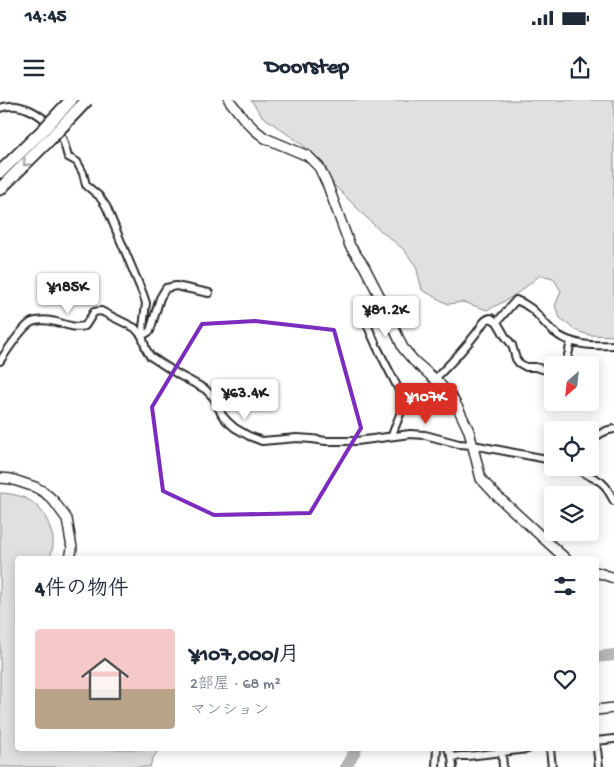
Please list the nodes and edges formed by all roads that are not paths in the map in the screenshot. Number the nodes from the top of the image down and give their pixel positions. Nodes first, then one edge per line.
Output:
1 (60, 100) edge
2 (71, 100) edge
3 (87, 100) edge
4 (229, 100) edge
5 (0, 108) edge
6 (44, 131) junction
7 (0, 167) edge
8 (0, 172) edge
9 (0, 189) edge
10 (209, 293) dead end
11 (385, 306) junction
12 (497, 322) junction
13 (142, 336) junction
14 (571, 342) junction
15 (614, 346) edge
16 (568, 356) edge
17 (0, 361) edge
18 (544, 369) edge
19 (434, 379) junction
20 (614, 429) edge
21 (599, 434) edge
22 (392, 435) junction
23 (473, 445) junction
24 (544, 458) edge
25 (590, 476) edge
26 (0, 478) edge
27 (614, 501) edge
28 (71, 556) edge
29 (563, 556) edge
30 (599, 573) edge
31 (614, 578) edge
32 (614, 708) edge
33 (599, 710) edge
34 (614, 739) edge
35 (599, 741) edge
36 (436, 751) edge
37 (449, 751) edge
38 (511, 751) edge
39 (550, 751) edge
40 (597, 751) edge
41 (502, 752) junction
42 (452, 757) junction
43 (436, 767) edge
44 (453, 767) edge
45 (504, 767) edge
46 (552, 767) edge
47 (599, 767) edge

1 - 6 highway
2 - 6 highway, bridge
3 - 6 highway, bridge
4 - 11 street
5 - 13 street
6 - 7 highway
6 - 8 highway
6 -> 9 highway
10 - 13 street
11 - 19 street
11 - 22 street
12 - 14 street
12 - 18 street
12 - 19 street
13 - 17 street
13 - 22 street
14 - 15 street
14 - 16 street
19 - 23 street
20 - 21 street
22 - 23 street
23 - 24 street
23 - 29 street
25 - 27 street
26 - 28 street
30 - 31 street
32 - 33 street
34 - 35 street
36 - 43 street
37 - 42 street
38 - 41 street
39 - 46 street
40 - 47 street
41 - 42 street
41 - 45 street
42 - 44 street

